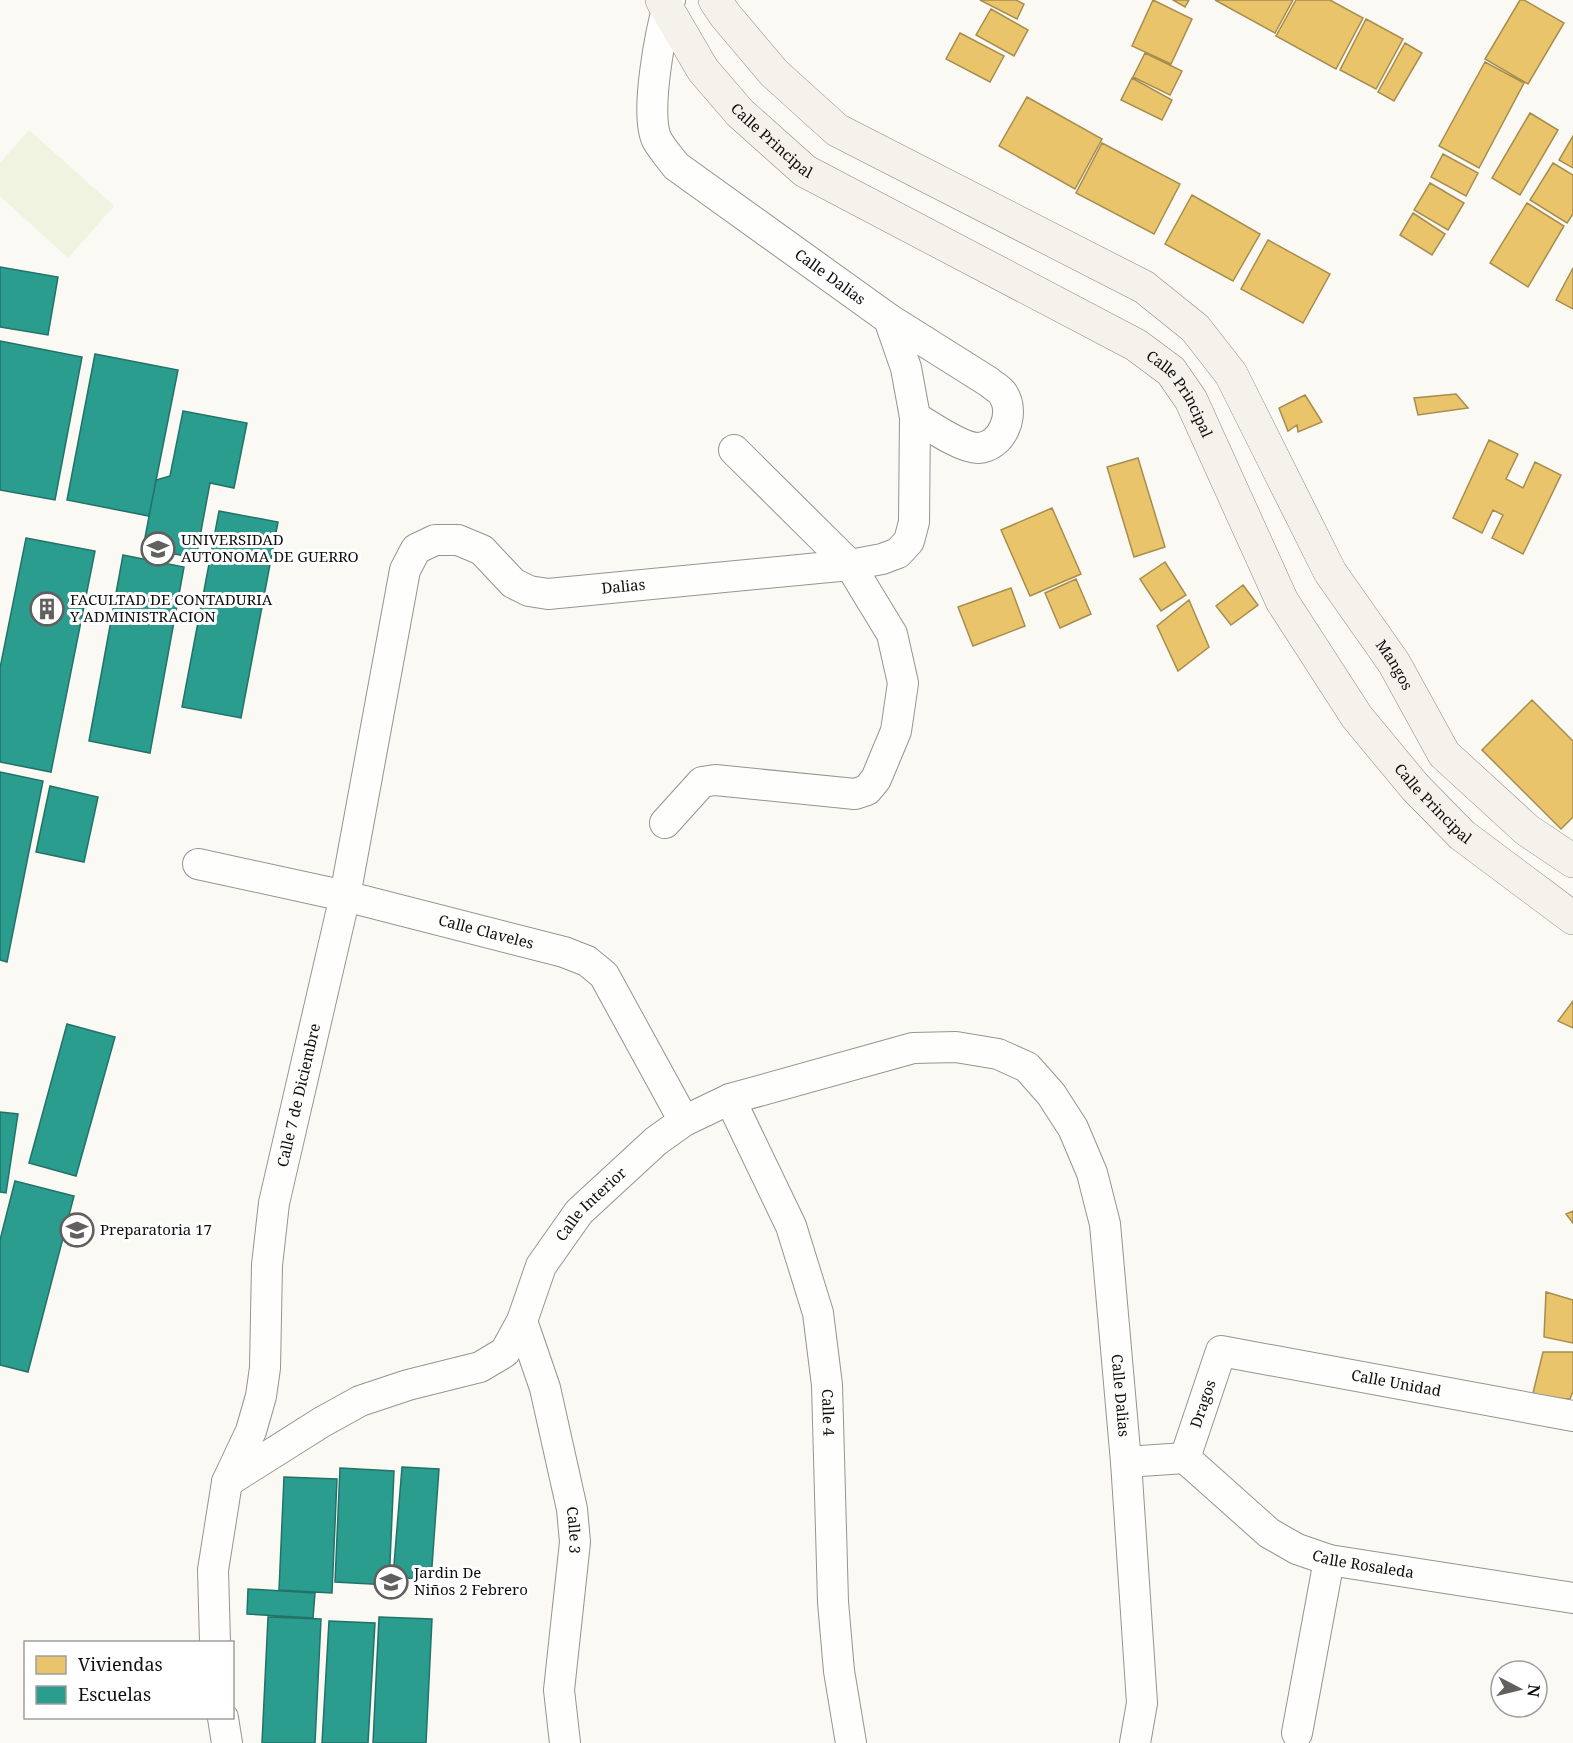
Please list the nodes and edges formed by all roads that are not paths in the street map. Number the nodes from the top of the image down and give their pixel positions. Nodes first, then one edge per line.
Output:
1 (715, 0) edge
2 (666, 3) edge
3 (889, 319) junction
4 (915, 417) junction
5 (1260, 434) junction
6 (734, 450) dead end
7 (1217, 459) junction
8 (416, 549) joint
9 (850, 564) junction
10 (665, 823) dead end
11 (1573, 861) edge
12 (198, 864) dead end
13 (345, 897) junction
14 (1573, 918) edge
15 (1027, 1067) joint
16 (730, 1099) junction
17 (684, 1121) junction
18 (522, 1321) junction
19 (1221, 1351) joint
20 (1573, 1416) edge
21 (1185, 1458) junction
22 (1126, 1462) junction
23 (227, 1482) junction
24 (1329, 1560) junction
25 (1572, 1595) edge
26 (215, 1641) edge
27 (223, 1719) edge
28 (1297, 1733) dead end
29 (227, 1743) edge
30 (565, 1743) edge
31 (851, 1743) edge
32 (1134, 1743) edge

1 - 5 street
2 - 3 street, Calle Dalias
2 - 7 street, Calle Principal
3 - 4 street
3 - 4 street, Calle Dalias
4 - 9 street
5 - 7 street
5 - 11 street, Mangos
6 - 9 street
7 - 14 street, Calle Principal
8 - 9 street, Dalias
8 - 13 street, Calle 7 de Diciembre
9 - 10 street
12 - 13 street, Calle Claveles
13 - 17 street, Calle Claveles
13 - 23 street, Calle 7 de Diciembre
15 - 16 street, Calle Interior
15 - 22 street, Calle Dalias
16 - 17 street, Calle Interior
16 - 31 street, Calle 4
17 - 18 street, Calle Interior
18 - 23 street, Calle Interior
18 - 30 street, Calle 3
19 - 20 street, Calle Unidad
19 - 21 street, Dragos
21 - 22 street
21 - 24 street, Calle Rosaleda
22 - 32 street, Calle Dalias
23 - 26 street, Calle 7 de Diciembre
24 - 25 street, Calle Rosaleda
24 - 28 street
27 - 29 street

